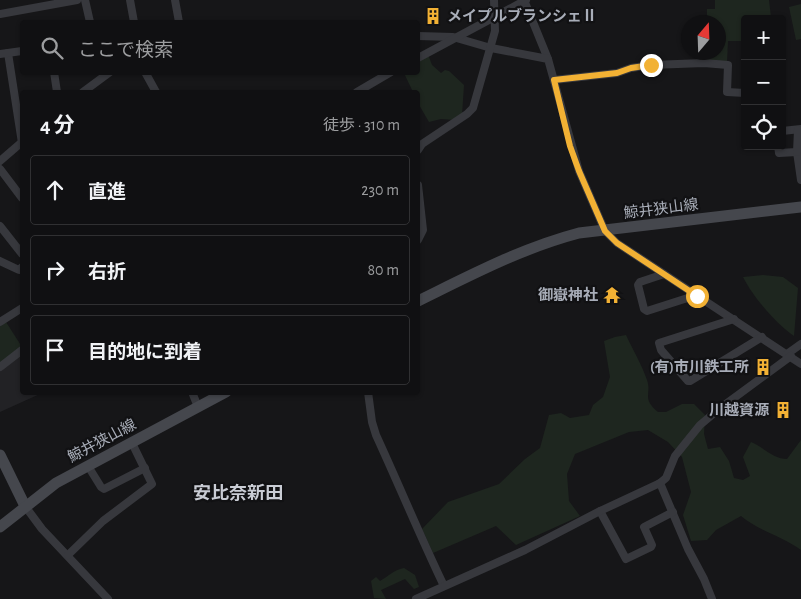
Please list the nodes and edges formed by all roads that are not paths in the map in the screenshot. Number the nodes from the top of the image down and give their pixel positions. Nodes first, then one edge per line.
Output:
1 (77, 0) edge
2 (86, 0) edge
3 (130, 0) edge
4 (175, 0) edge
5 (494, 0) edge
6 (525, 0) edge
7 (0, 14) edge
8 (496, 17) junction
9 (90, 20) edge
10 (134, 20) edge
11 (179, 20) edge
12 (420, 36) edge
13 (453, 38) junction
14 (492, 48) junction
15 (20, 51) edge
16 (4, 54) edge
17 (420, 57) edge
18 (548, 59) junction
19 (54, 75) edge
20 (146, 75) edge
21 (386, 75) edge
22 (99, 76) edge
23 (554, 80) junction
24 (57, 90) edge
25 (85, 90) edge
26 (153, 90) edge
27 (360, 90) edge
28 (741, 93) edge
29 (800, 129) edge
30 (786, 131) edge
31 (20, 133) edge
32 (20, 145) edge
33 (420, 147) edge
34 (779, 150) edge
35 (796, 152) junction
36 (0, 161) edge
37 (0, 169) edge
38 (801, 180) edge
39 (20, 189) edge
40 (420, 203) edge
41 (801, 207) edge
42 (0, 226) edge
43 (605, 231) junction
44 (420, 236) edge
45 (20, 251) edge
46 (0, 261) edge
47 (20, 269) edge
48 (664, 274) junction
49 (697, 296) junction
50 (420, 300) edge
51 (20, 309) edge
52 (734, 319) junction
53 (0, 322) edge
54 (762, 337) junction
55 (801, 344) edge
56 (20, 352) edge
57 (789, 355) junction
58 (801, 364) edge
59 (0, 367) edge
60 (193, 395) edge
61 (220, 395) edge
62 (368, 395) edge
63 (198, 407) junction
64 (132, 442) junction
65 (0, 455) edge
66 (88, 466) junction
67 (145, 468) junction
68 (660, 483) junction
69 (25, 506) junction
70 (600, 511) junction
71 (673, 512) junction
72 (0, 527) edge
73 (68, 555) junction
74 (444, 586) junction
75 (108, 599) edge
76 (416, 599) edge
77 (712, 599) edge

1 - 7 street
2 - 9 street
3 - 10 street
4 - 11 street
5 - 8 street
6 - 8 street
6 - 18 street
8 - 13 street
8 - 14 street
12 - 13 street
13 - 14 street
13 - 17 street
14 - 18 street
14 - 33 street
15 - 16 street
16 - 31 street
18 - 23 street
19 - 24 street
20 - 26 street
21 - 27 street
22 - 25 street
23 - 28 street
23 - 43 street
29 - 30 street
29 - 35 street
32 - 36 street
34 - 35 street
35 - 38 street
37 - 39 street
40 - 44 street
41 - 43 main road, 鯨井狭山線
42 - 45 street
43 - 48 street
43 - 50 main road, 鯨井狭山線
46 - 47 street
48 - 49 street
48 - 49 street
49 - 52 street
51 - 53 street
52 - 54 street
52 - 54 street
54 - 57 street
55 - 57 street
56 - 59 street
57 - 58 street
57 - 68 street
60 - 63 street
61 - 63 main road, 鯨井狭山線
62 - 74 street
63 - 64 main road, 鯨井狭山線
64 - 66 main road, 鯨井狭山線
64 - 67 street
65 - 69 main road
66 - 67 street
66 - 69 main road, 鯨井狭山線
67 - 73 street
68 - 70 street
68 - 71 street
69 - 72 main road, 鯨井狭山線
69 - 73 street
70 - 71 street
70 - 74 street
71 - 77 street
73 - 75 street
74 - 76 street

